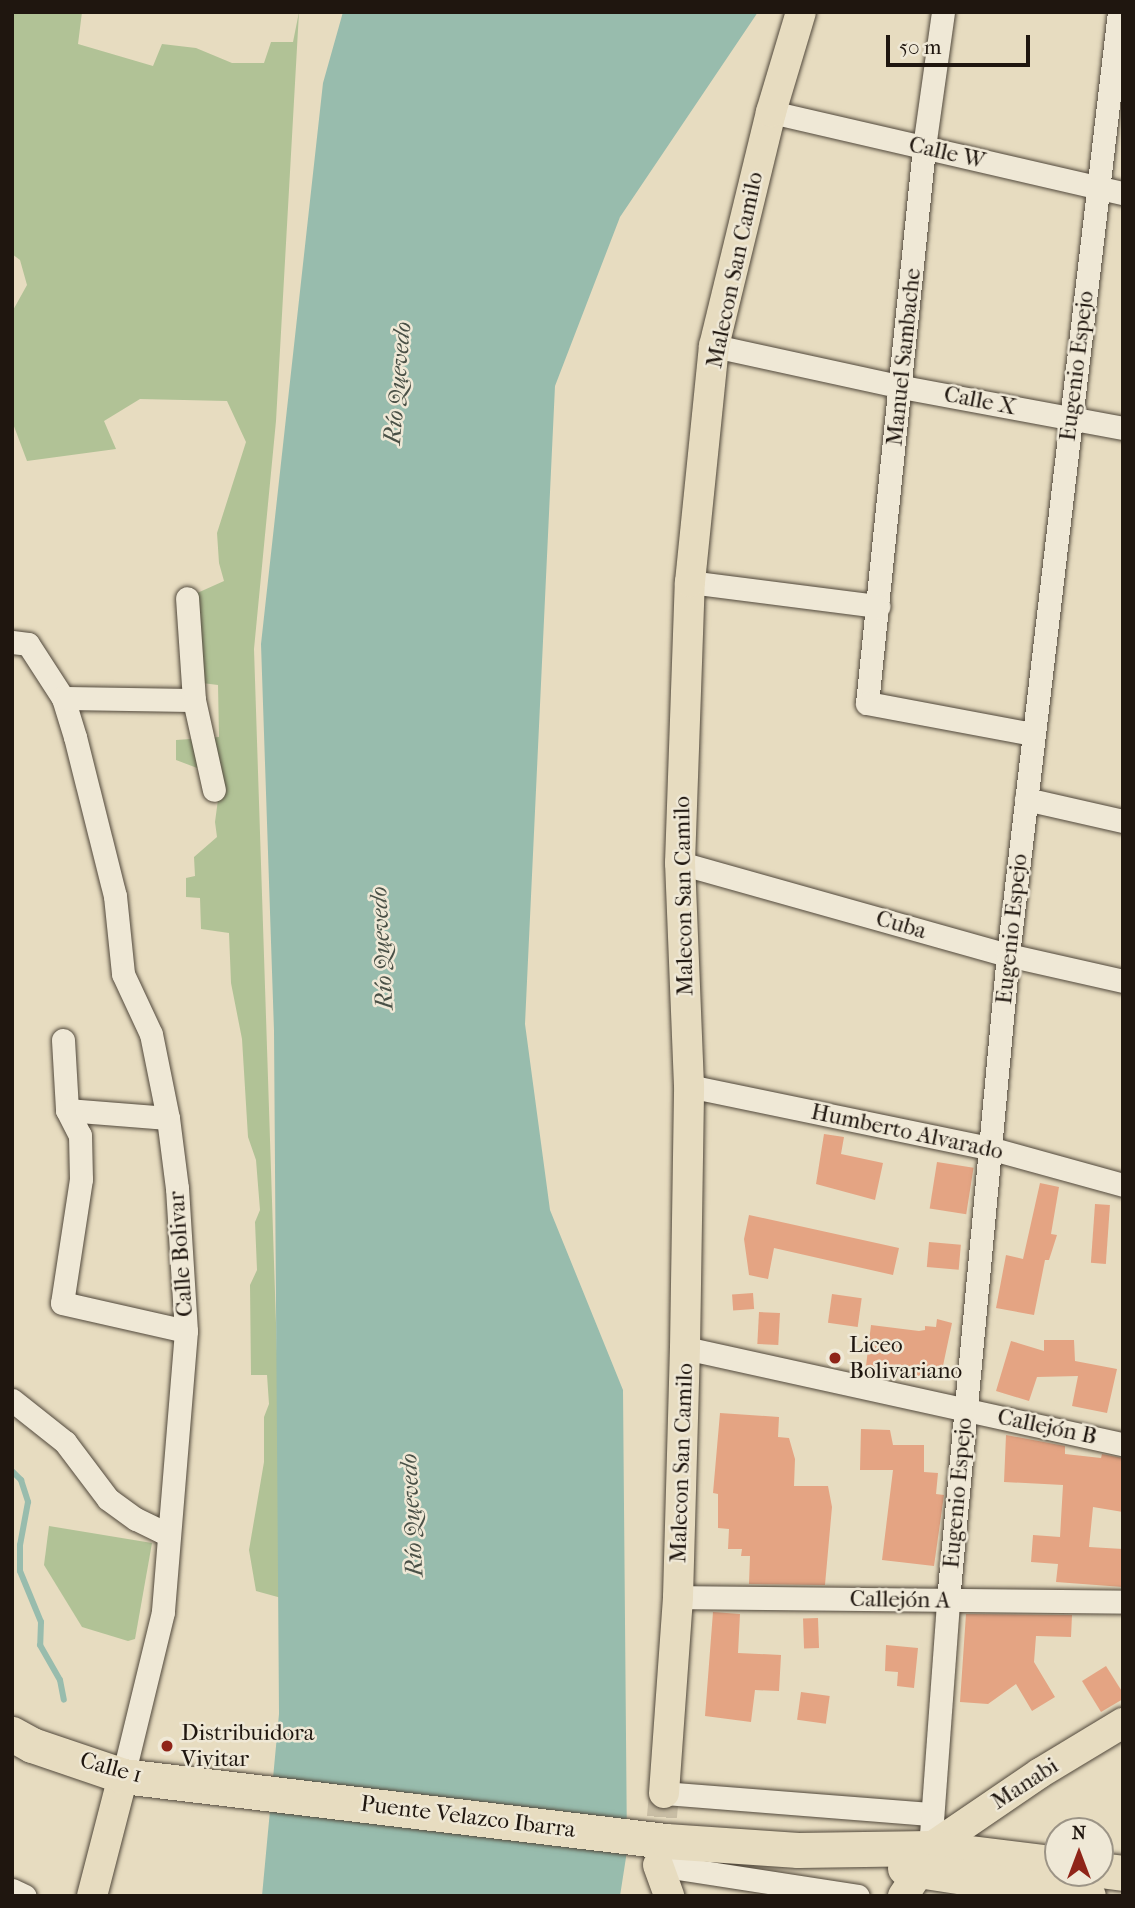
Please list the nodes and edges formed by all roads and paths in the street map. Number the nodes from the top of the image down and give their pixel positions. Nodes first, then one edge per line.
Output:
1 (802, 12) edge
2 (943, 12) edge
3 (1119, 12) edge
4 (771, 112) junction
5 (924, 148) junction
6 (1097, 187) junction
7 (1123, 193) edge
8 (714, 346) junction
9 (902, 387) junction
10 (1071, 418) junction
11 (1123, 428) edge
12 (690, 582) junction
13 (187, 598) dead end
14 (878, 606) junction
15 (12, 642) edge
16 (63, 698) junction
17 (194, 699) junction
18 (1033, 734) junction
19 (214, 790) dead end
20 (1026, 799) junction
21 (1123, 821) edge
22 (680, 863) junction
23 (1008, 955) junction
24 (1123, 981) edge
25 (63, 1040) dead end
26 (689, 1086) junction
27 (67, 1110) junction
28 (168, 1118) junction
29 (989, 1148) junction
30 (1123, 1185) edge
31 (186, 1331) junction
32 (685, 1348) junction
33 (12, 1400) edge
34 (966, 1410) junction
35 (1123, 1444) edge
36 (167, 1534) junction
37 (678, 1597) junction
38 (948, 1600) junction
39 (1123, 1602) edge
40 (1123, 1723) edge
41 (12, 1734) edge
42 (12, 1747) edge
43 (51, 1750) junction
44 (123, 1776) junction
45 (215, 1785) joint
46 (664, 1793) joint
47 (648, 1851) junction
48 (921, 1857) edge
49 (1044, 1863) edge
50 (12, 1891) edge
51 (25, 1896) edge
52 (92, 1896) edge
53 (653, 1896) edge
54 (669, 1896) edge
55 (858, 1896) edge
56 (1088, 1896) edge

1 - 4 main road, Malecon San Camilo
2 - 5 street, Manuel Sambache
3 - 6 street, Eugenio Espejo
4 - 5 street, Calle W
4 - 8 main road, Malecon San Camilo
5 - 6 street, Calle W
5 - 9 street, Manuel Sambache
6 - 7 street, Calle W
6 - 10 street, Eugenio Espejo
8 - 9 street, Calle X
8 - 12 main road, Malecon San Camilo
9 - 10 street, Calle X
9 - 14 street, Manuel Sambache
10 - 11 street, Calle X
10 - 18 street, Eugenio Espejo
12 - 14 street
12 - 22 main road, Malecon San Camilo
13 - 17 street
14 - 18 street, Manuel Sambache
15 - 16 street, Calle Bolivar
16 - 17 street
16 - 28 street, Calle Bolivar
17 - 19 street
18 - 20 street, Eugenio Espejo
20 - 21 street
20 - 23 street, Eugenio Espejo
22 - 23 street, Cuba
22 - 26 main road, Malecon San Camilo
23 - 24 street, Cuba
23 - 29 street, Eugenio Espejo
25 - 27 street
26 - 29 street, Humberto Alvarado
26 - 32 main road, Malecon San Camilo
27 - 28 street
27 - 31 street
28 - 31 street, Calle Bolivar
29 - 30 street, Humberto Alvarado
29 - 34 street, Eugenio Espejo
31 - 36 street, Calle Bolivar
32 - 34 street, Callejón B
32 - 37 main road, Malecon San Camilo
33 - 36 street
34 - 35 street, Callejón B
34 - 38 street, Eugenio Espejo
36 - 44 street, Calle Bolivar
37 - 38 street, Callejón A
37 - 46 main road, Malecon San Camilo
38 - 39 street, Callejón A
38 - 48 street, Eugenio Espejo
40 - 48 main road, Manabi
41 - 43 highway, Calle 1
42 - 43 highway, Calle 1
43 - 44 highway, Calle 1
44 - 45 highway, Calle 1
44 - 52 main road, Calle Bolivar
45 - 47 highway, Puente Velazco Ibarra
46 - 48 street
47 - 48 highway, Puente Velazco Ibarra
47 - 53 main road
47 - 54 main road
47 - 55 street
48 - 49 highway
48 - 56 highway
50 - 51 street

